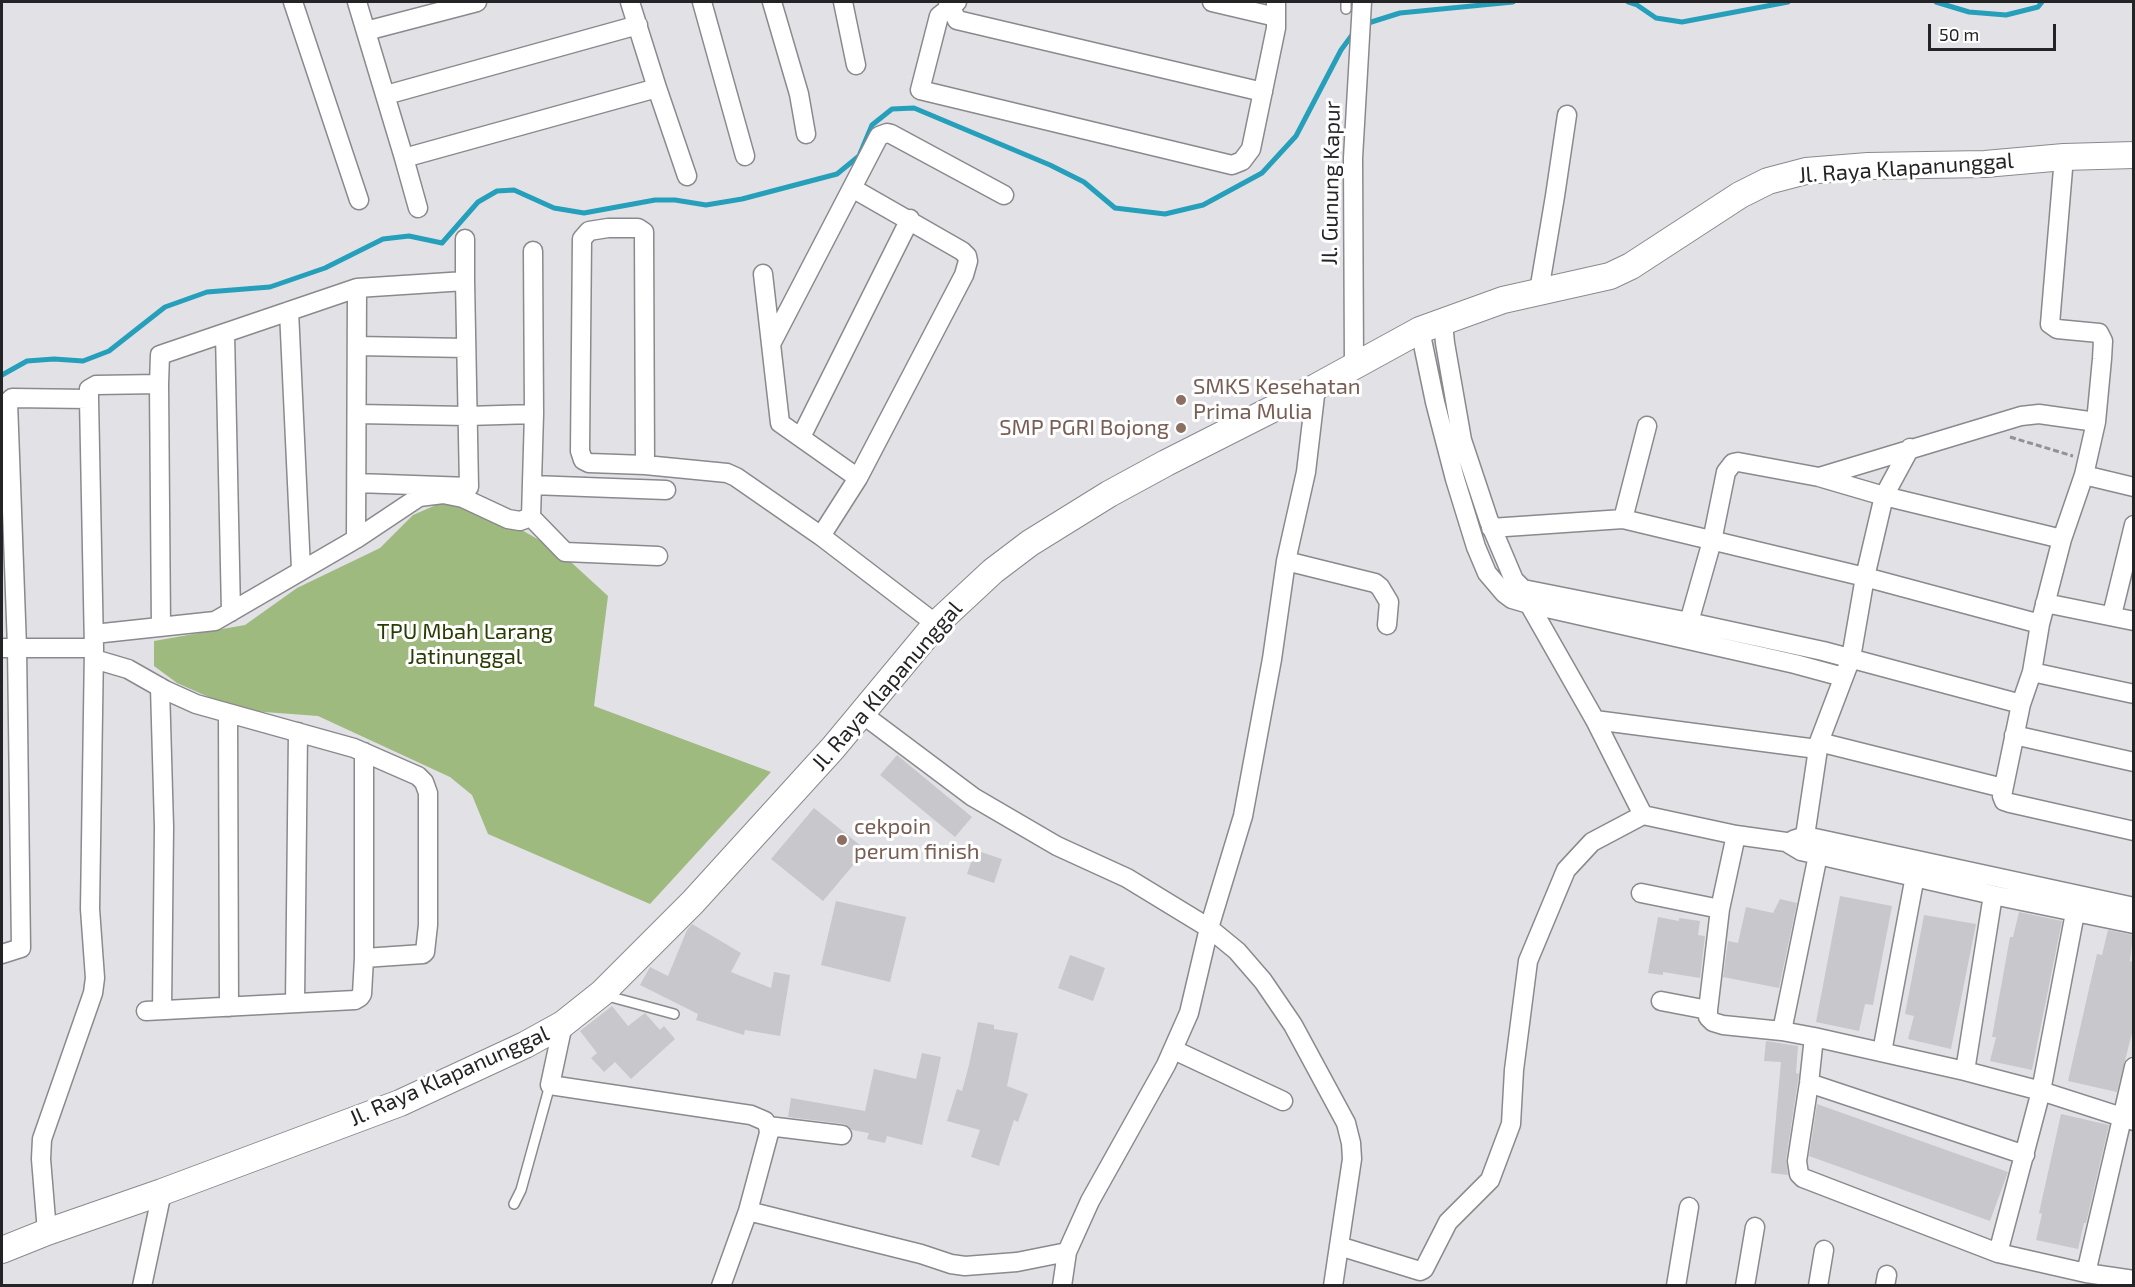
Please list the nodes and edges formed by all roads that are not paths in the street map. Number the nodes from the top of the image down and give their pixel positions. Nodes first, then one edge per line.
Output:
1 (293, 2) edge
2 (357, 2) edge
3 (477, 2) edge
4 (630, 2) edge
5 (702, 2) edge
6 (772, 2) edge
7 (843, 2) edge
8 (1212, 2) edge
9 (952, 3) edge
10 (1351, 4) edge
11 (1276, 9) edge
12 (638, 25) junction
13 (366, 31) junction
14 (856, 65) dead end
15 (657, 88) junction
16 (1263, 92) junction
17 (386, 95) junction
18 (1567, 115) dead end
19 (806, 134) dead end
20 (2133, 155) edge
21 (745, 156) dead end
22 (2064, 157) junction
23 (404, 158) junction
24 (687, 176) dead end
25 (852, 188) junction
26 (1004, 195) dead end
27 (359, 201) dead end
28 (418, 208) dead end
29 (910, 219) junction
30 (465, 239) dead end
31 (533, 250) dead end
32 (763, 274) dead end
33 (465, 281) junction
34 (357, 288) junction
35 (1539, 291) junction
36 (290, 311) junction
37 (1431, 326) junction
38 (225, 333) junction
39 (771, 345) junction
40 (357, 346) junction
41 (466, 348) junction
42 (1354, 367) junction
43 (159, 384) junction
44 (1316, 387) junction
45 (88, 399) junction
46 (357, 414) junction
47 (534, 414) junction
48 (467, 416) junction
49 (2096, 422) junction
50 (1647, 426) dead end
51 (801, 437) junction
52 (1910, 448) junction
53 (645, 465) junction
54 (2085, 467) junction
55 (1819, 477) junction
56 (6, 478) edge
57 (858, 478) junction
58 (357, 483) junction
59 (532, 485) junction
60 (2133, 487) edge
61 (666, 490) dead end
62 (469, 494) junction
63 (1884, 496) junction
64 (531, 517) junction
65 (1623, 519) junction
66 (2133, 525) edge
67 (1491, 528) junction
68 (821, 536) junction
69 (356, 539) junction
70 (2062, 539) junction
71 (1712, 541) junction
72 (2130, 553) edge
73 (658, 556) dead end
74 (1286, 561) junction
75 (301, 569) junction
76 (1866, 577) junction
77 (1526, 596) junction
78 (2046, 603) junction
79 (231, 612) junction
80 (2112, 615) junction
81 (2133, 621) edge
82 (1689, 622) junction
83 (936, 624) junction
84 (2040, 624) junction
85 (1387, 625) dead end
86 (161, 627) junction
87 (94, 647) junction
88 (10, 648) edge
89 (1851, 658) junction
90 (2032, 672) junction
91 (1843, 677) junction
92 (160, 687) junction
93 (2133, 694) edge
94 (2021, 704) junction
95 (861, 713) junction
96 (228, 714) junction
97 (1595, 720) junction
98 (298, 732) junction
99 (2014, 735) junction
100 (1818, 745) junction
101 (364, 752) junction
102 (2133, 762) edge
103 (2003, 788) junction
104 (1643, 815) junction
105 (2133, 831) edge
106 (1736, 834) junction
107 (1802, 846) junction
108 (1915, 876) junction
109 (1641, 893) dead end
110 (1993, 895) junction
111 (2133, 907) edge
112 (1720, 909) junction
113 (2075, 913) junction
114 (2133, 924) edge
115 (1209, 928) junction
116 (2, 954) edge
117 (364, 958) junction
118 (602, 993) junction
119 (1661, 1001) dead end
120 (295, 1003) junction
121 (229, 1007) junction
122 (1708, 1010) junction
123 (674, 1014) dead end
124 (563, 1023) junction
125 (1782, 1031) junction
126 (1814, 1037) junction
127 (1174, 1050) junction
128 (1882, 1052) junction
129 (2133, 1067) edge
130 (1965, 1071) junction
131 (1809, 1083) junction
132 (550, 1085) junction
133 (2041, 1091) junction
134 (1282, 1101) dead end
135 (2127, 1120) edge
136 (768, 1126) junction
137 (842, 1135) dead end
138 (2025, 1155) junction
139 (162, 1192) junction
140 (514, 1204) dead end
141 (1689, 1207) dead end
142 (748, 1211) junction
143 (1755, 1227) dead end
144 (47, 1232) junction
145 (1339, 1246) junction
146 (2, 1250) edge
147 (1824, 1250) dead end
148 (1067, 1252) junction
149 (1998, 1253) junction
150 (2086, 1273) junction
151 (2133, 1280) edge
152 (142, 1286) edge
153 (721, 1286) edge
154 (1062, 1286) edge
155 (1333, 1286) edge
156 (1676, 1286) edge
157 (1745, 1286) edge
158 (1818, 1286) edge

1 - 27 street
2 - 13 street
3 - 13 street
4 - 12 street
5 - 21 street
6 - 19 street
7 - 14 street
8 - 11 street
9 - 16 street
9 - 16 street
10 - 42 street, Jl. Gunung Kapur
11 - 16 street
12 - 15 street
12 - 17 street
13 - 17 street
15 - 23 street
15 - 24 street
17 - 23 street
18 - 35 street
20 - 22 street, Jl. Raya Klapanunggal
22 - 35 street, Jl. Raya Klapanunggal
22 - 49 street
23 - 28 street
25 - 26 street
25 - 29 street
25 - 39 street
29 - 51 street
29 - 57 street
30 - 33 street
31 - 47 street
32 - 39 street
33 - 34 street
33 - 41 street
34 - 36 street
34 - 40 street
35 - 37 street, Jl. Raya Klapanunggal
36 - 38 street
36 - 75 street
37 - 42 street, Jl. Raya Klapanunggal
37 - 67 street
37 - 77 street
38 - 43 street
38 - 79 street
39 - 51 street
40 - 41 street
40 - 46 street
41 - 48 street
42 - 44 street, Jl. Raya Klapanunggal
43 - 45 street
43 - 86 street
44 - 74 street
44 - 83 street, Jl. Raya Klapanunggal
45 - 56 street
45 - 87 street
46 - 48 street
46 - 58 street
47 - 48 street
47 - 59 street
48 - 62 street
49 - 52 street
49 - 54 street
50 - 65 street
51 - 57 street
52 - 55 street
52 - 63 street
53 - 53 street
53 - 68 street
54 - 60 street
54 - 70 street
55 - 63 street
55 - 71 street
56 - 88 street
57 - 68 street
58 - 62 street
58 - 69 street
59 - 61 street
59 - 64 street
62 - 64 street
62 - 69 street
63 - 70 street
63 - 76 street
64 - 73 street
65 - 67 street
65 - 71 street
66 - 72 street
67 - 77 street
68 - 83 street
69 - 75 street
70 - 78 street
71 - 76 street
71 - 82 street
72 - 80 street
74 - 85 street
74 - 115 street
75 - 79 street
76 - 84 street
76 - 89 street
77 - 82 street
77 - 91 street
77 - 97 street
78 - 80 street
78 - 84 street
79 - 86 street
80 - 81 street
82 - 89 street
83 - 95 street, Jl. Raya Klapanunggal
84 - 90 street
86 - 87 street
87 - 88 street
87 - 92 street
87 - 144 street
88 - 116 street
89 - 91 street
89 - 94 street
90 - 93 street
90 - 94 street
91 - 100 street
92 - 96 street
92 - 121 street
94 - 99 street
95 - 115 street
95 - 118 street, Jl. Raya Klapanunggal
96 - 98 street
96 - 121 street
97 - 100 street
97 - 104 street
98 - 101 street
98 - 120 street
99 - 102 street
99 - 103 street
100 - 103 street
100 - 107 street
101 - 117 street
101 - 117 street
103 - 105 street
104 - 106 street
104 - 145 street
106 - 107 street
106 - 112 street
107 - 108 street
107 - 111 street
107 - 125 street
108 - 110 street
108 - 128 street
109 - 112 street
110 - 113 street
110 - 130 street
112 - 122 street
113 - 114 street
113 - 133 street
115 - 127 street
115 - 145 street
117 - 120 street
118 - 123 lane
118 - 124 street, Jl. Raya Klapanunggal
119 - 122 street
120 - 121 street
122 - 125 street
124 - 132 street
124 - 139 street, Jl. Raya Klapanunggal
125 - 126 street
126 - 128 street
126 - 131 street
127 - 134 street
127 - 148 street
128 - 130 street
129 - 135 street
130 - 133 street
131 - 138 street
131 - 149 street
132 - 136 street
132 - 140 lane
133 - 135 street
133 - 138 street
135 - 150 street
136 - 137 street
136 - 142 street
138 - 149 street
139 - 144 street, Jl. Raya Klapanunggal
139 - 152 street
141 - 156 street
142 - 148 street
142 - 153 street
143 - 157 street
144 - 146 street, Jl. Raya Klapanunggal
145 - 155 street
147 - 158 street
148 - 154 street
149 - 150 street
150 - 151 street

